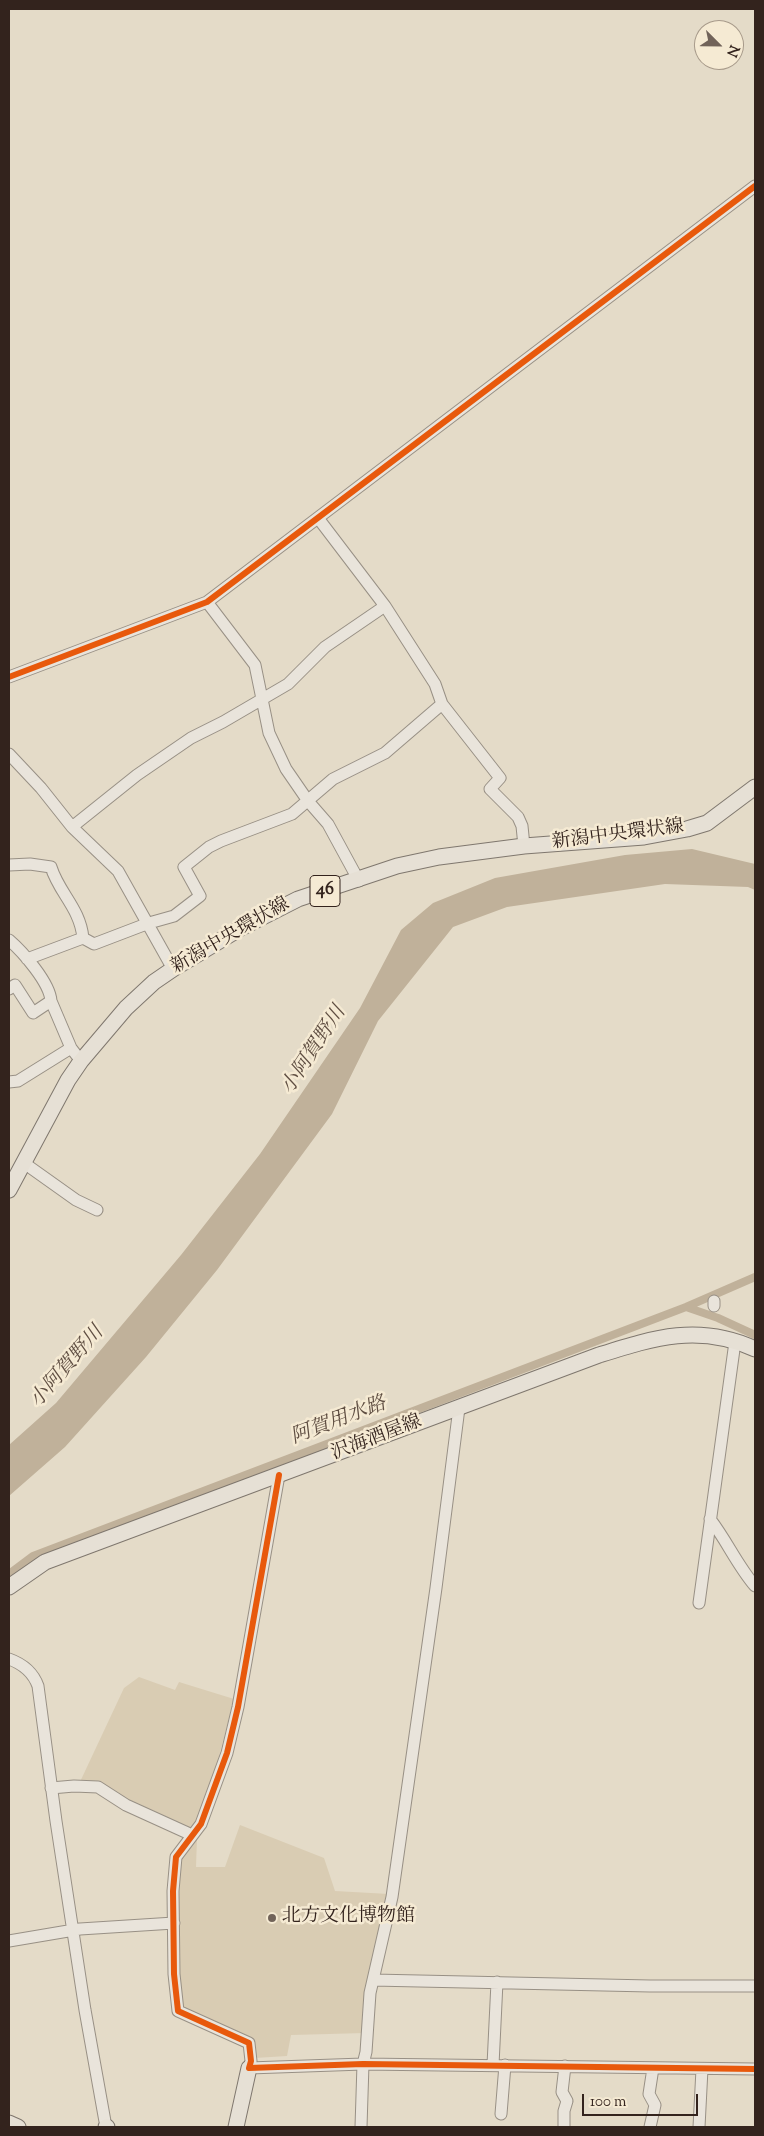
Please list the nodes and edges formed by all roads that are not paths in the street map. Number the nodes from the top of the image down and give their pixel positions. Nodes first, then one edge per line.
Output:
1 (755, 186) edge
2 (318, 518) junction
3 (207, 602) junction
4 (385, 606) junction
5 (9, 677) edge
6 (262, 700) junction
7 (442, 704) junction
8 (9, 754) edge
9 (755, 787) edge
10 (308, 802) junction
11 (72, 827) junction
12 (524, 846) junction
13 (9, 865) edge
14 (359, 881) junction
15 (148, 923) junction
16 (83, 938) junction
17 (9, 940) edge
18 (27, 960) junction
19 (173, 969) junction
20 (9, 989) edge
21 (51, 1001) junction
22 (71, 1048) junction
23 (81, 1061) junction
24 (9, 1082) edge
25 (24, 1163) junction
26 (9, 1190) edge
27 (97, 1210) dead end
28 (735, 1342) junction
29 (755, 1349) edge
30 (459, 1408) junction
31 (279, 1475) junction
32 (710, 1520) junction
33 (755, 1586) edge
34 (9, 1587) edge
35 (699, 1603) dead end
36 (9, 1659) edge
37 (51, 1788) junction
38 (192, 1835) junction
39 (174, 1924) junction
40 (72, 1931) junction
41 (9, 1941) edge
42 (373, 1980) junction
43 (497, 1982) junction
44 (755, 1986) edge
45 (363, 2064) junction
46 (492, 2065) junction
47 (504, 2065) junction
48 (565, 2066) junction
49 (249, 2068) junction
50 (653, 2068) junction
51 (702, 2069) junction
52 (755, 2069) edge
53 (501, 2114) dead end
54 (9, 2123) edge
55 (18, 2127) edge
56 (107, 2127) edge
57 (236, 2127) edge
58 (361, 2127) edge
59 (564, 2127) edge
60 (650, 2127) edge
61 (700, 2127) edge

1 - 2 street
2 - 3 street
2 - 4 street
3 - 5 street
3 - 6 street
4 - 6 street
4 - 7 street
6 - 10 street
6 - 11 street
7 - 10 street
7 - 12 street
8 - 11 street
9 - 12 main road, 新潟中央環状線 / 46
10 - 14 street
10 - 15 street
11 - 15 street
12 - 14 main road, 新潟中央環状線 / 46
13 - 16 street
14 - 19 main road, 新潟中央環状線 / 46
15 - 16 street
15 - 19 street
16 - 18 street
17 - 18 street
18 - 21 street
19 - 23 main road, 新潟中央環状線 / 46
20 - 21 street
21 - 22 street
22 - 23 street
22 - 24 street
23 - 25 main road, 新潟中央環状線 / 46
25 - 26 main road, 新潟中央環状線 / 46
25 - 27 street
28 - 29 main road, 沢海酒屋線
28 - 30 main road, 沢海酒屋線
28 - 32 street
30 - 31 main road, 沢海酒屋線
30 - 42 street
31 - 34 main road, 沢海酒屋線
31 - 38 street
32 - 33 street
32 - 35 street
36 - 37 street
37 - 38 street
37 - 40 street
38 - 39 street
39 - 40 street
39 - 49 street
40 - 41 street
40 - 56 street
42 - 43 street
42 - 45 street
43 - 44 street
43 - 46 street
45 - 46 street
45 - 49 street
45 - 58 street
46 - 47 street
47 - 48 street
47 - 53 street
48 - 50 street
48 - 59 street
49 - 57 main road
50 - 51 street
50 - 60 street
51 - 52 street
51 - 61 street
54 - 55 main road

